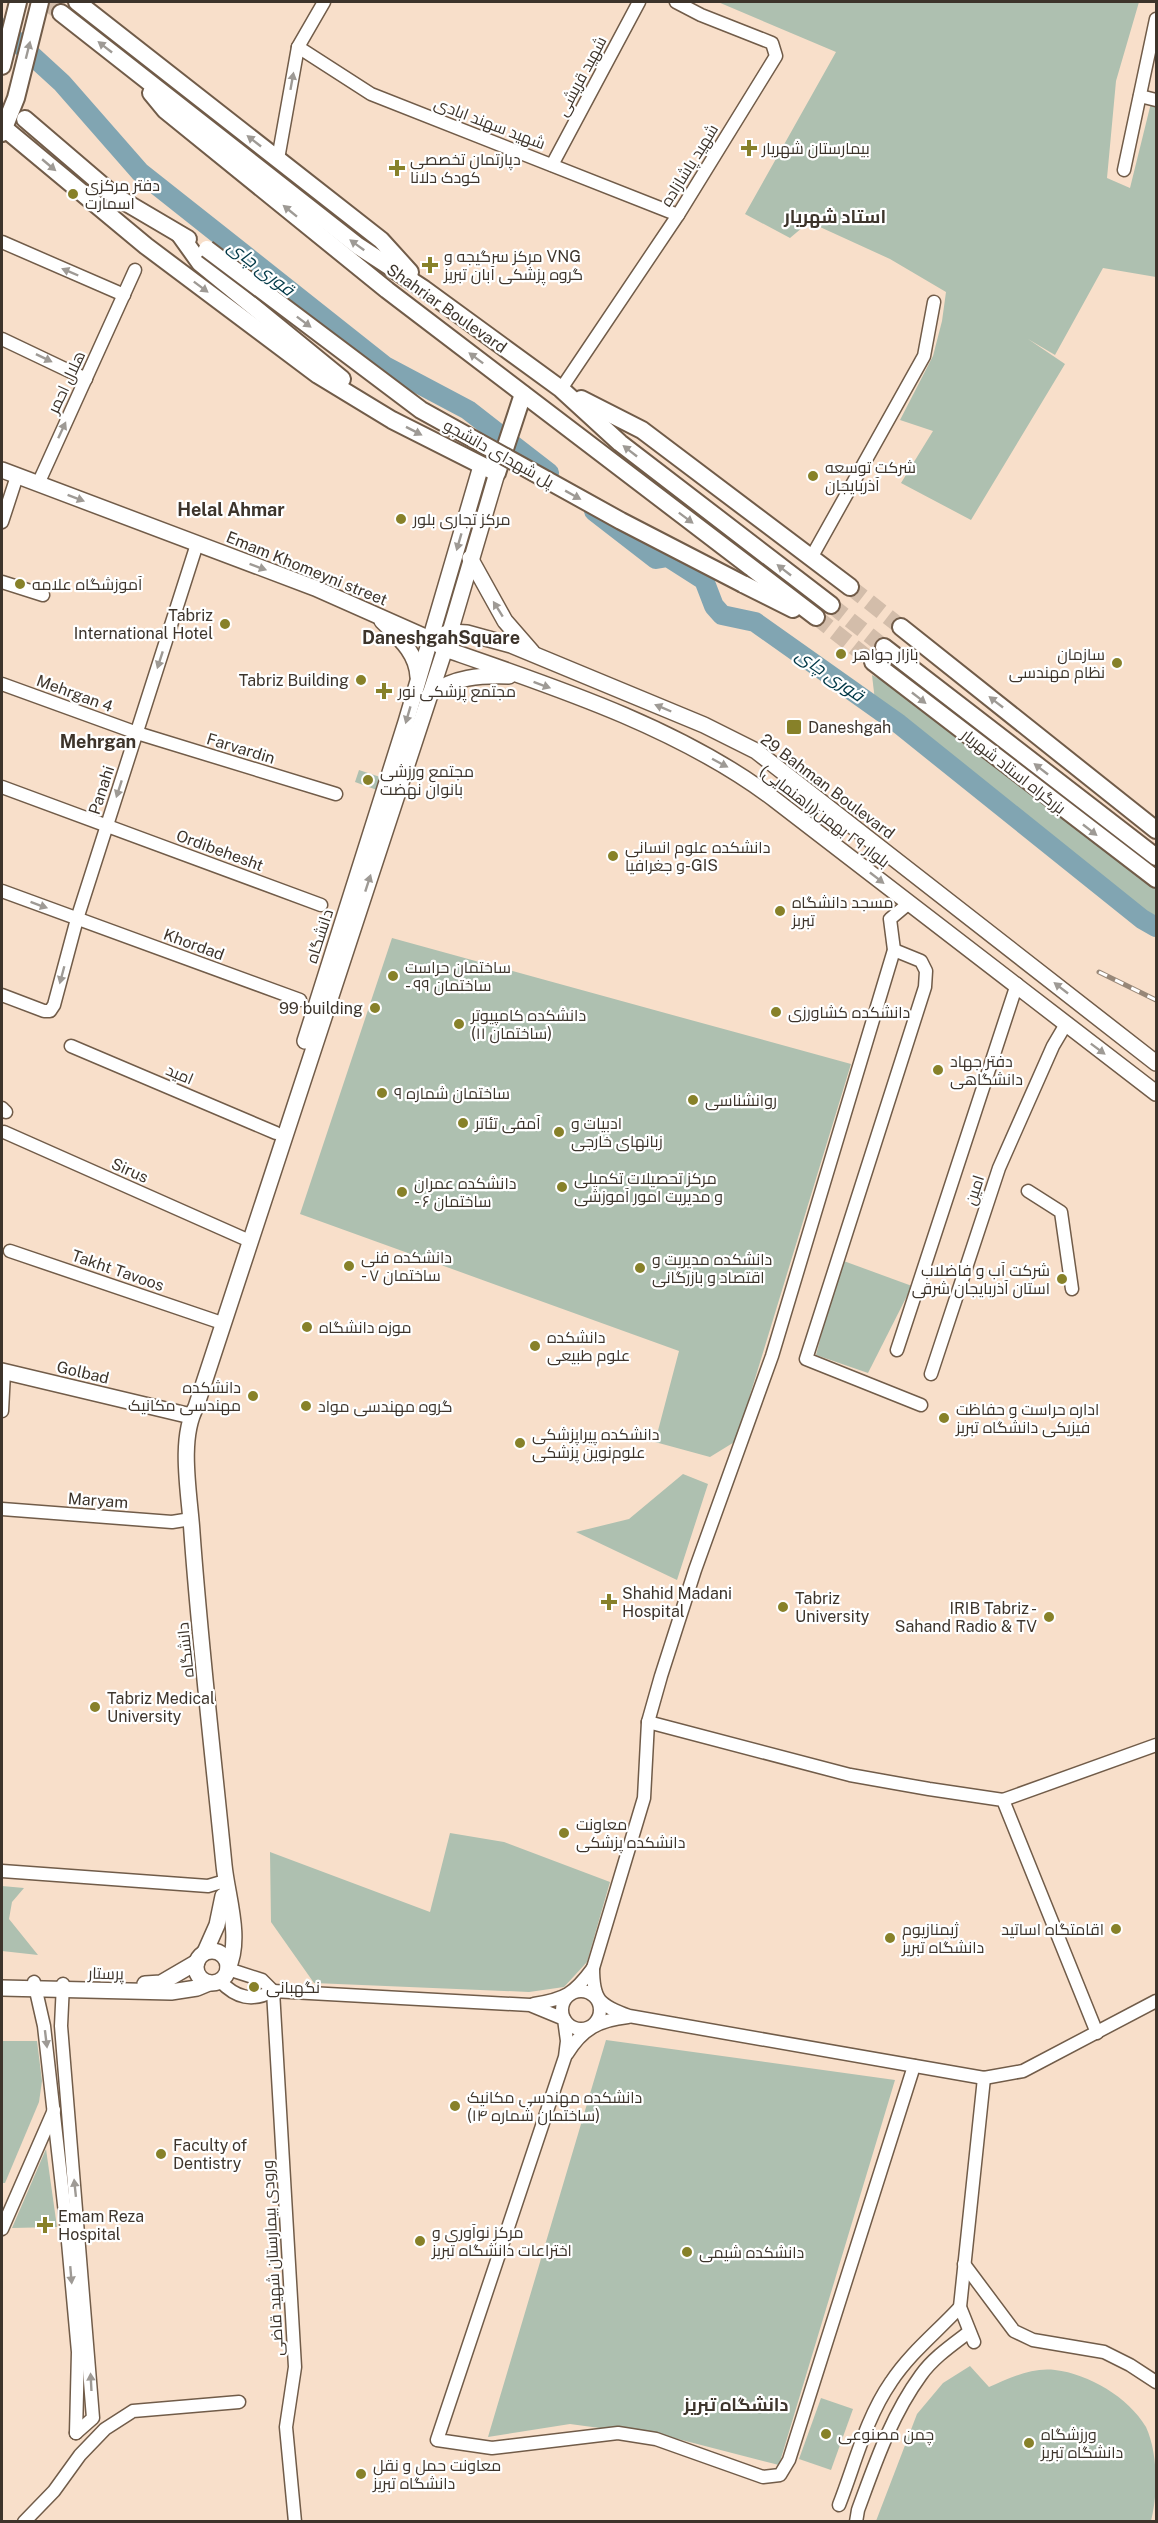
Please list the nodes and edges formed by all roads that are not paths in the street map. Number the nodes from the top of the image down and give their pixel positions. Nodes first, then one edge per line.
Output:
1 (18, 2) edge
2 (40, 2) edge
3 (79, 2) edge
4 (324, 2) edge
5 (639, 2) edge
6 (676, 2) edge
7 (62, 13) tunnel mouth
8 (1156, 19) edge
9 (298, 47) junction
10 (1152, 61) edge
11 (125, 63) junction
12 (2, 66) edge
13 (1140, 96) junction
14 (1156, 100) edge
15 (25, 119) dead end
16 (2, 130) edge
17 (278, 159) junction
18 (552, 165) junction
19 (1124, 170) dead end
20 (678, 214) junction
21 (180, 235) junction
22 (2, 242) edge
23 (135, 270) dead end
24 (424, 289) junction
25 (124, 295) junction
26 (934, 302) dead end
27 (2, 339) edge
28 (86, 379) junction
29 (561, 389) junction
30 (523, 394) junction
31 (392, 420) junction
32 (481, 466) junction
33 (2, 470) edge
34 (497, 473) junction
35 (17, 476) junction
36 (38, 484) junction
37 (2, 522) edge
38 (197, 544) junction
39 (470, 558) junction
40 (811, 558) junction
41 (2, 582) edge
42 (850, 587) tunnel mouth
43 (43, 595) dead end
44 (831, 606) tunnel mouth
45 (375, 614) junction
46 (901, 627) tunnel mouth
47 (450, 632) junction
48 (430, 639) junction
49 (511, 645) junction
50 (885, 647) tunnel mouth
51 (445, 649) junction
52 (534, 654) junction
53 (873, 662) tunnel mouth
54 (502, 669) junction
55 (519, 676) junction
56 (418, 681) junction
57 (2, 684) edge
58 (430, 694) junction
59 (137, 733) junction
60 (2, 787) edge
61 (336, 794) dead end
62 (107, 826) junction
63 (1156, 830) edge
64 (1156, 852) edge
65 (1156, 879) edge
66 (2, 891) edge
67 (909, 903) junction
68 (321, 905) dead end
69 (77, 919) junction
70 (894, 950) junction
71 (1017, 984) junction
72 (2, 995) edge
73 (300, 1000) dead end
74 (1066, 1024) junction
75 (72, 1046) dead end
76 (1156, 1063) edge
77 (1154, 1085) edge
78 (4, 1132) dead end
79 (276, 1133) junction
80 (1029, 1191) dead end
81 (243, 1238) junction
82 (10, 1251) dead end
83 (1072, 1289) dead end
84 (216, 1321) junction
85 (897, 1350) dead end
86 (2, 1372) edge
87 (931, 1374) dead end
88 (921, 1404) dead end
89 (2, 1411) edge
90 (191, 1416) junction
91 (2, 1509) edge
92 (191, 1520) junction
93 (648, 1722) junction
94 (1156, 1745) edge
95 (1003, 1800) junction
96 (2, 1871) edge
97 (225, 1881) junction
98 (201, 1957) junction
99 (593, 1968) junction
100 (221, 1975) junction
101 (2, 1980) edge
102 (35, 1986) junction
103 (63, 1987) junction
104 (2, 1988) edge
105 (273, 1991) junction
106 (569, 1995) junction
107 (597, 1999) junction
108 (1156, 2001) edge
109 (530, 2005) junction
110 (629, 2016) junction
111 (564, 2019) junction
112 (591, 2026) junction
113 (1097, 2033) junction
114 (565, 2056) junction
115 (914, 2066) junction
116 (984, 2078) junction
117 (67, 2109) junction
118 (54, 2110) junction
119 (2, 2229) edge
120 (964, 2264) junction
121 (960, 2307) junction
122 (1156, 2382) edge
123 (239, 2402) dead end
124 (839, 2505) dead end
125 (24, 2522) edge
126 (295, 2522) edge
127 (856, 2522) edge

1 - 12 highway
16 -> 2 highway
17 -> 3 highway
4 - 9 street
5 - 18 street, شهید قریشی
6 - 20 street, شهید پاشازاده
11 -> 7 highway, Shahriar Boulevard
8 - 10 street
17 -> 9 street
9 - 18 street, شهید سهند ابادی
10 - 13 street
24 -> 11 highway, Shahriar Boulevard
30 -> 11 highway
13 - 14 street
13 - 19 street
15 - 21 highway, پل شهدای دانشجو
16 -> 31 highway
17 - 24 highway
18 - 20 street, شهید سهند ابادی
20 - 29 street, شهید پاشازاده
21 - 30 highway, پل شهدای دانشجو, bridge
21 - 31 highway
25 -> 22 street
23 - 25 street, هلال احمر
24 - 29 highway, Shahriar Boulevard
25 - 28 street, هلال احمر
26 - 40 street
27 -> 28 street
36 -> 28 street, هلال احمر
29 - 40 highway
44 -> 29 highway, Shahriar Boulevard
30 - 34 highway
31 -> 32 highway
32 - 34 highway
32 -> 48 main road, دانشگاه
33 - 35 main road, Emam Khomeyni street
34 - 39 main road, دانشگاه
35 - 36 main road, Emam Khomeyni street
35 - 37 street
36 -> 38 main road, Emam Khomeyni street
38 -> 45 main road, Emam Khomeyni street
38 -> 59 street, Panahi
39 - 47 main road, دانشگاه
52 -> 39 main road
40 - 42 highway
41 - 43 street
45 - 48 main road, Emam Khomeyni street
45 - 56 main road
63 -> 46 highway
47 - 48 main road, 29 Bahman Boulevard
47 - 49 main road, 29 Bahman Boulevard
47 - 51 main road, دانشگاه
48 - 51 main road, بلوار ٢٩ بهمن(راهنمایی)
48 - 56 main road, دانشگاه
49 - 52 main road, 29 Bahman Boulevard
49 - 54 main road
64 -> 50 highway
51 - 54 main road, بلوار ٢٩ بهمن(راهنمایی)
51 - 58 main road, دانشگاه
76 -> 52 main road, 29 Bahman Boulevard
53 -> 65 highway, بزرگراه استاد شهریار
54 - 55 main road, بلوار ٢٩ بهمن(راهنمایی)
55 - 58 main road
55 -> 67 main road, بلوار ٢٩ بهمن(راهنمایی)
56 -> 79 main road, دانشگاه
57 - 59 street, Mehrgan 4
90 -> 58 main road, دانشگاه
59 - 61 street, Farvardin
59 -> 62 street, Panahi
60 - 62 street, Ordibehesht
62 - 68 street, Ordibehesht
62 - 69 street, Panahi
66 -> 69 street, Khordad
67 - 70 street
67 - 71 main road, بلوار ٢٩ بهمن(راهنمایی)
69 -> 72 street, Panahi
69 - 73 street, Khordad
70 - 88 street
70 - 93 street
71 - 74 main road, بلوار ٢٩ بهمن(راهنمایی)
71 - 85 street
74 -> 77 main road, بلوار ٢٩ بهمن(راهنمایی)
74 - 87 street, امین
75 - 79 street, امید
78 - 81 street, Sirus
79 - 81 main road, دانشگاه
80 - 83 street
81 - 84 main road, دانشگاه
82 - 84 street, Takht Tavoos
84 - 90 main road, دانشگاه
86 - 89 street
86 - 90 main road, Golbad
90 - 92 main road, دانشگاه
91 - 92 street, Maryam
92 - 97 main road, دانشگاه
93 - 95 street
93 - 99 street
94 - 95 street
95 - 113 street
96 - 97 street
97 - 98 main road, دانشگاه
97 - 100 main road, دانشگاه
98 - 100 main road
98 - 100 main road
98 - 103 main road, پرستار
99 - 106 street
99 - 107 street
100 - 103 main road, پرستار
100 - 105 street
100 - 105 street
101 - 102 main road, پرستار
102 - 103 main road, پرستار
102 - 104 main road, پرستار
102 -> 118 street
103 - 117 street
105 - 109 street
105 - 126 street, ورودی بیمارستان شهید قاضی
106 - 107 street
106 - 109 street
106 - 111 street
107 - 110 street
107 - 112 street
108 - 113 street
109 - 111 street
110 - 112 street
110 - 115 street
111 - 112 street
111 - 114 street
112 - 114 street
113 - 116 street
114 - 115 street
115 - 116 street
116 - 120 street
117 - 118 street
118 -> 117 street
118 - 119 street
120 - 121 street
120 - 122 street
121 - 124 street
121 - 127 street
123 - 125 street

